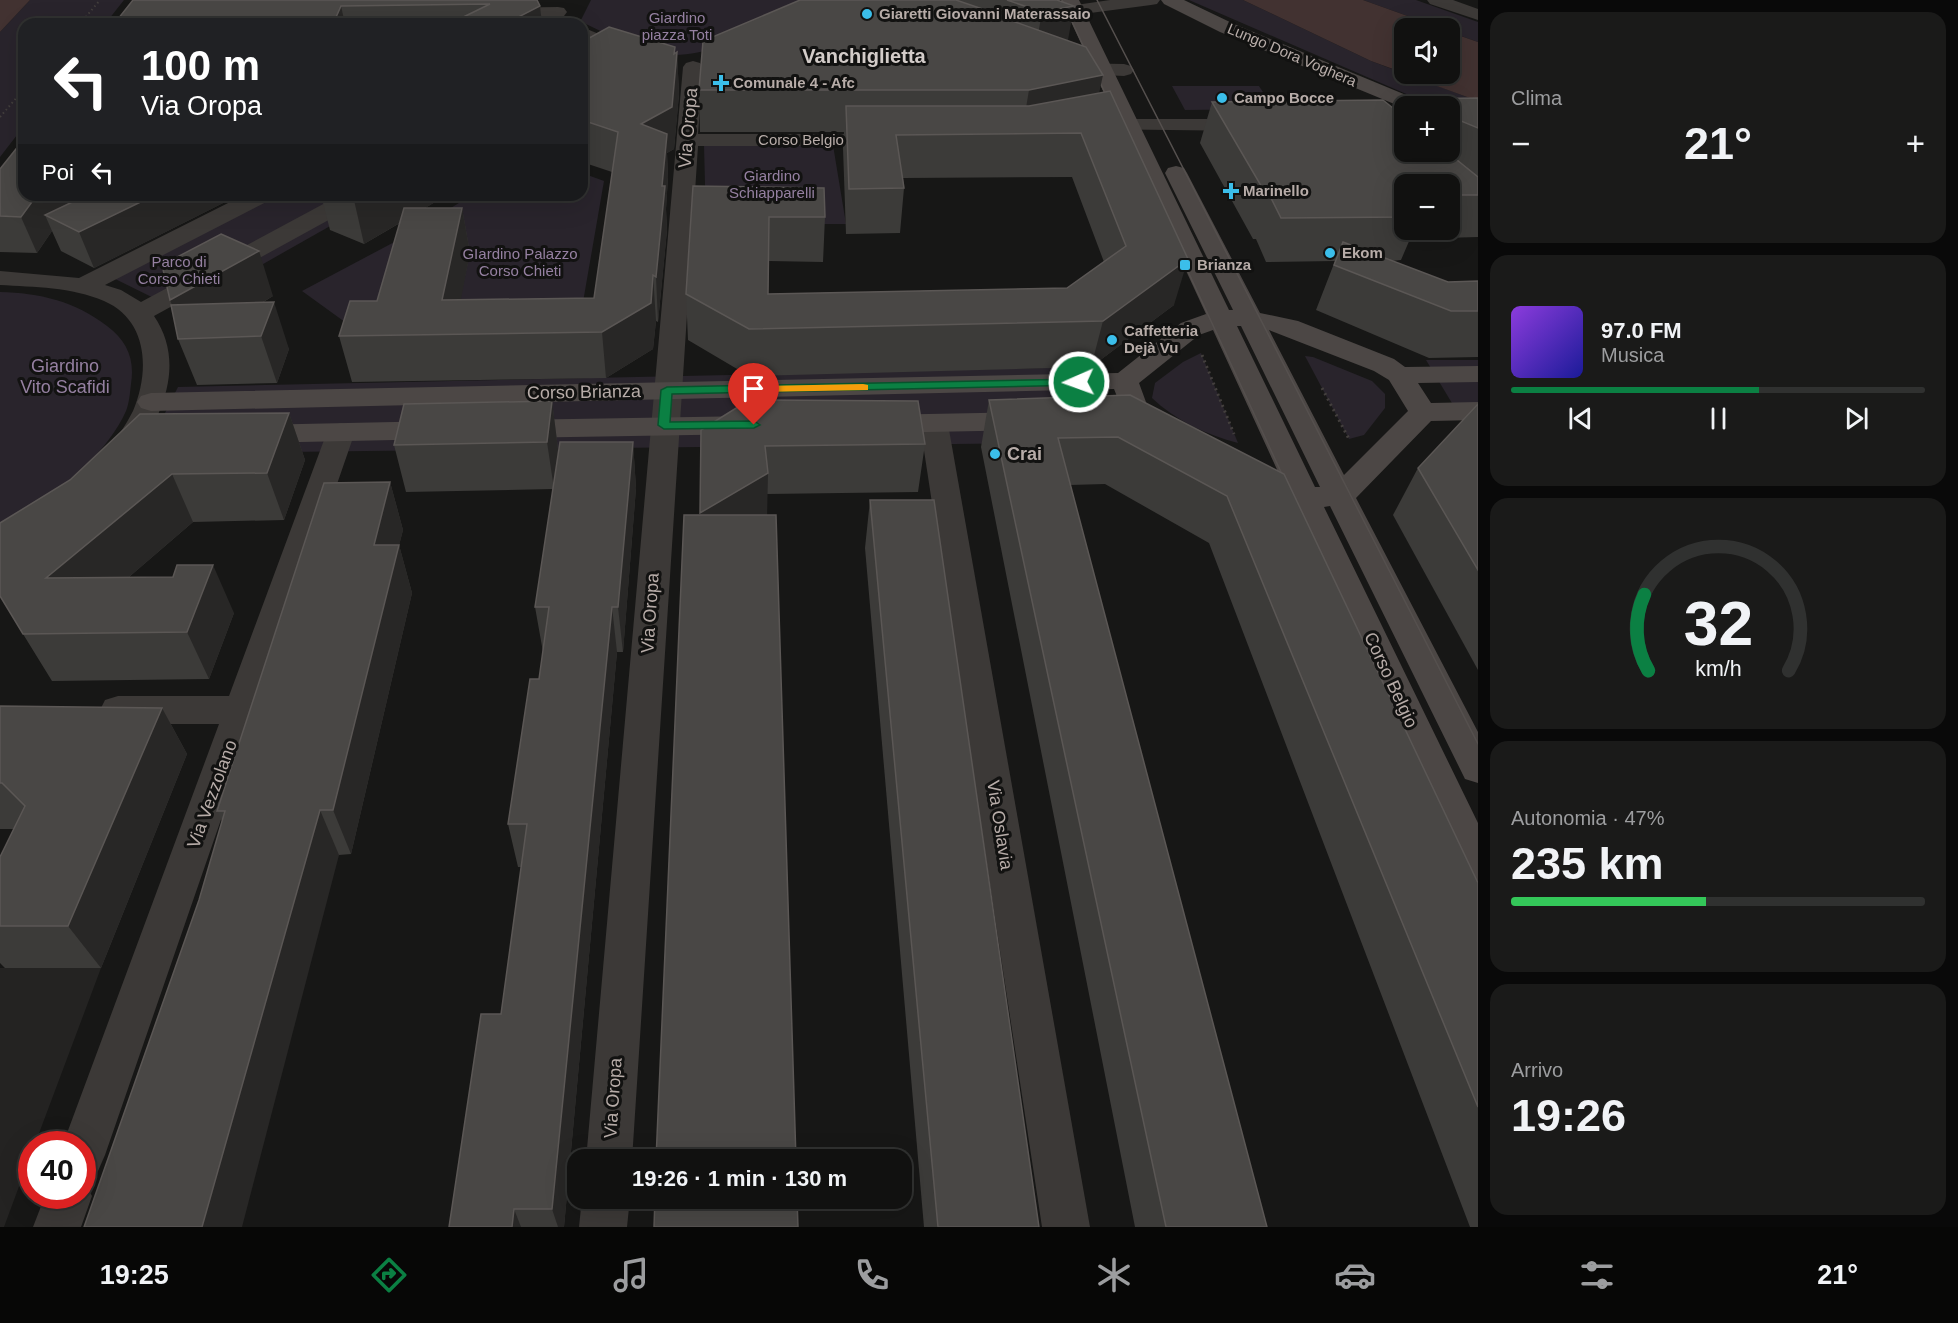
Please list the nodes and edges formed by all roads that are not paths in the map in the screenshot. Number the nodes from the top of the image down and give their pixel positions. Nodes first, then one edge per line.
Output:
1 (1151, 0) edge
2 (1170, 0) edge
3 (1436, 0) edge
4 (1082, 4) edge
5 (565, 12) edge
6 (484, 13) edge
7 (1478, 15) edge
8 (588, 36) edge
9 (621, 50) junction
10 (649, 60) edge
11 (601, 62) edge
12 (693, 64) dead end
13 (1053, 67) edge
14 (1114, 70) junction
15 (1394, 105) edge
16 (1152, 124) junction
17 (1129, 125) junction
18 (1267, 125) edge
19 (1072, 130) edge
20 (687, 140) junction
21 (915, 140) edge
22 (250, 201) edge
23 (346, 201) edge
24 (0, 278) edge
25 (83, 286) junction
26 (140, 313) junction
27 (1220, 318) junction
28 (1249, 318) junction
29 (1478, 374) edge
30 (1399, 375) junction
31 (1125, 381) junction
32 (667, 390) junction
33 (151, 402) junction
34 (1478, 411) edge
35 (1423, 412) junction
36 (1053, 420) edge
37 (782, 424) edge
38 (852, 424) edge
39 (934, 424) junction
40 (664, 425) junction
41 (341, 432) junction
42 (224, 435) edge
43 (134, 436) junction
44 (165, 436) edge
45 (108, 466) edge
46 (1341, 496) junction
47 (1304, 497) junction
48 (92, 710) edge
49 (242, 710) junction
50 (1478, 768) edge
51 (1478, 864) edge
52 (91, 1131) edge
53 (610, 1149) edge
54 (63, 1209) edge
55 (605, 1209) edge
56 (57, 1227) edge
57 (603, 1227) edge
58 (1066, 1227) edge

1 - 4 street, Corso Belgio
2 - 15 street, Lungo Dora Voghera
3 - 7 street
4 - 14 street, Corso Belgio
5 - 6 street
8 - 9 street
9 - 10 street
9 - 11 street
12 - 20 street, Via Oropa
13 - 14 street
14 - 16 street, Corso Belgio
14 - 17 street, Corso Belgio
16 - 17 street
16 - 18 street
16 - 28 street, Corso Belgio
17 - 19 street
17 - 27 street, Corso Belgio
20 - 21 street, Corso Belgio
20 - 32 street, Via Oropa
22 - 25 street
23 - 26 street
24 - 25 street
25 - 26 street
26 - 33 street
27 - 28 street
27 - 31 street
27 - 47 street, Corso Belgio
28 - 30 street
28 - 46 street, Corso Belgio
29 - 30 street
30 - 35 street
31 - 32 street, Corso Brianza
31 - 47 street
32 - 33 street, Corso Brianza
32 - 40 street, Via Oropa
33 - 43 street
34 - 35 street
35 - 46 street
36 - 39 street
37 - 40 street, Corso Brianza
38 - 39 street
39 - 58 street, Via Oslavia
40 - 41 street, Corso Brianza
40 - 53 street, Via Oropa
41 - 42 street, Corso Brianza
41 - 49 street, Via Vezzolano
43 - 44 street
43 - 45 street
46 - 47 street
46 - 50 street, Corso Belgio
47 - 51 street, Corso Belgio
48 - 49 street
49 - 52 street, Via Vezzolano
54 - 56 street
55 - 57 street

